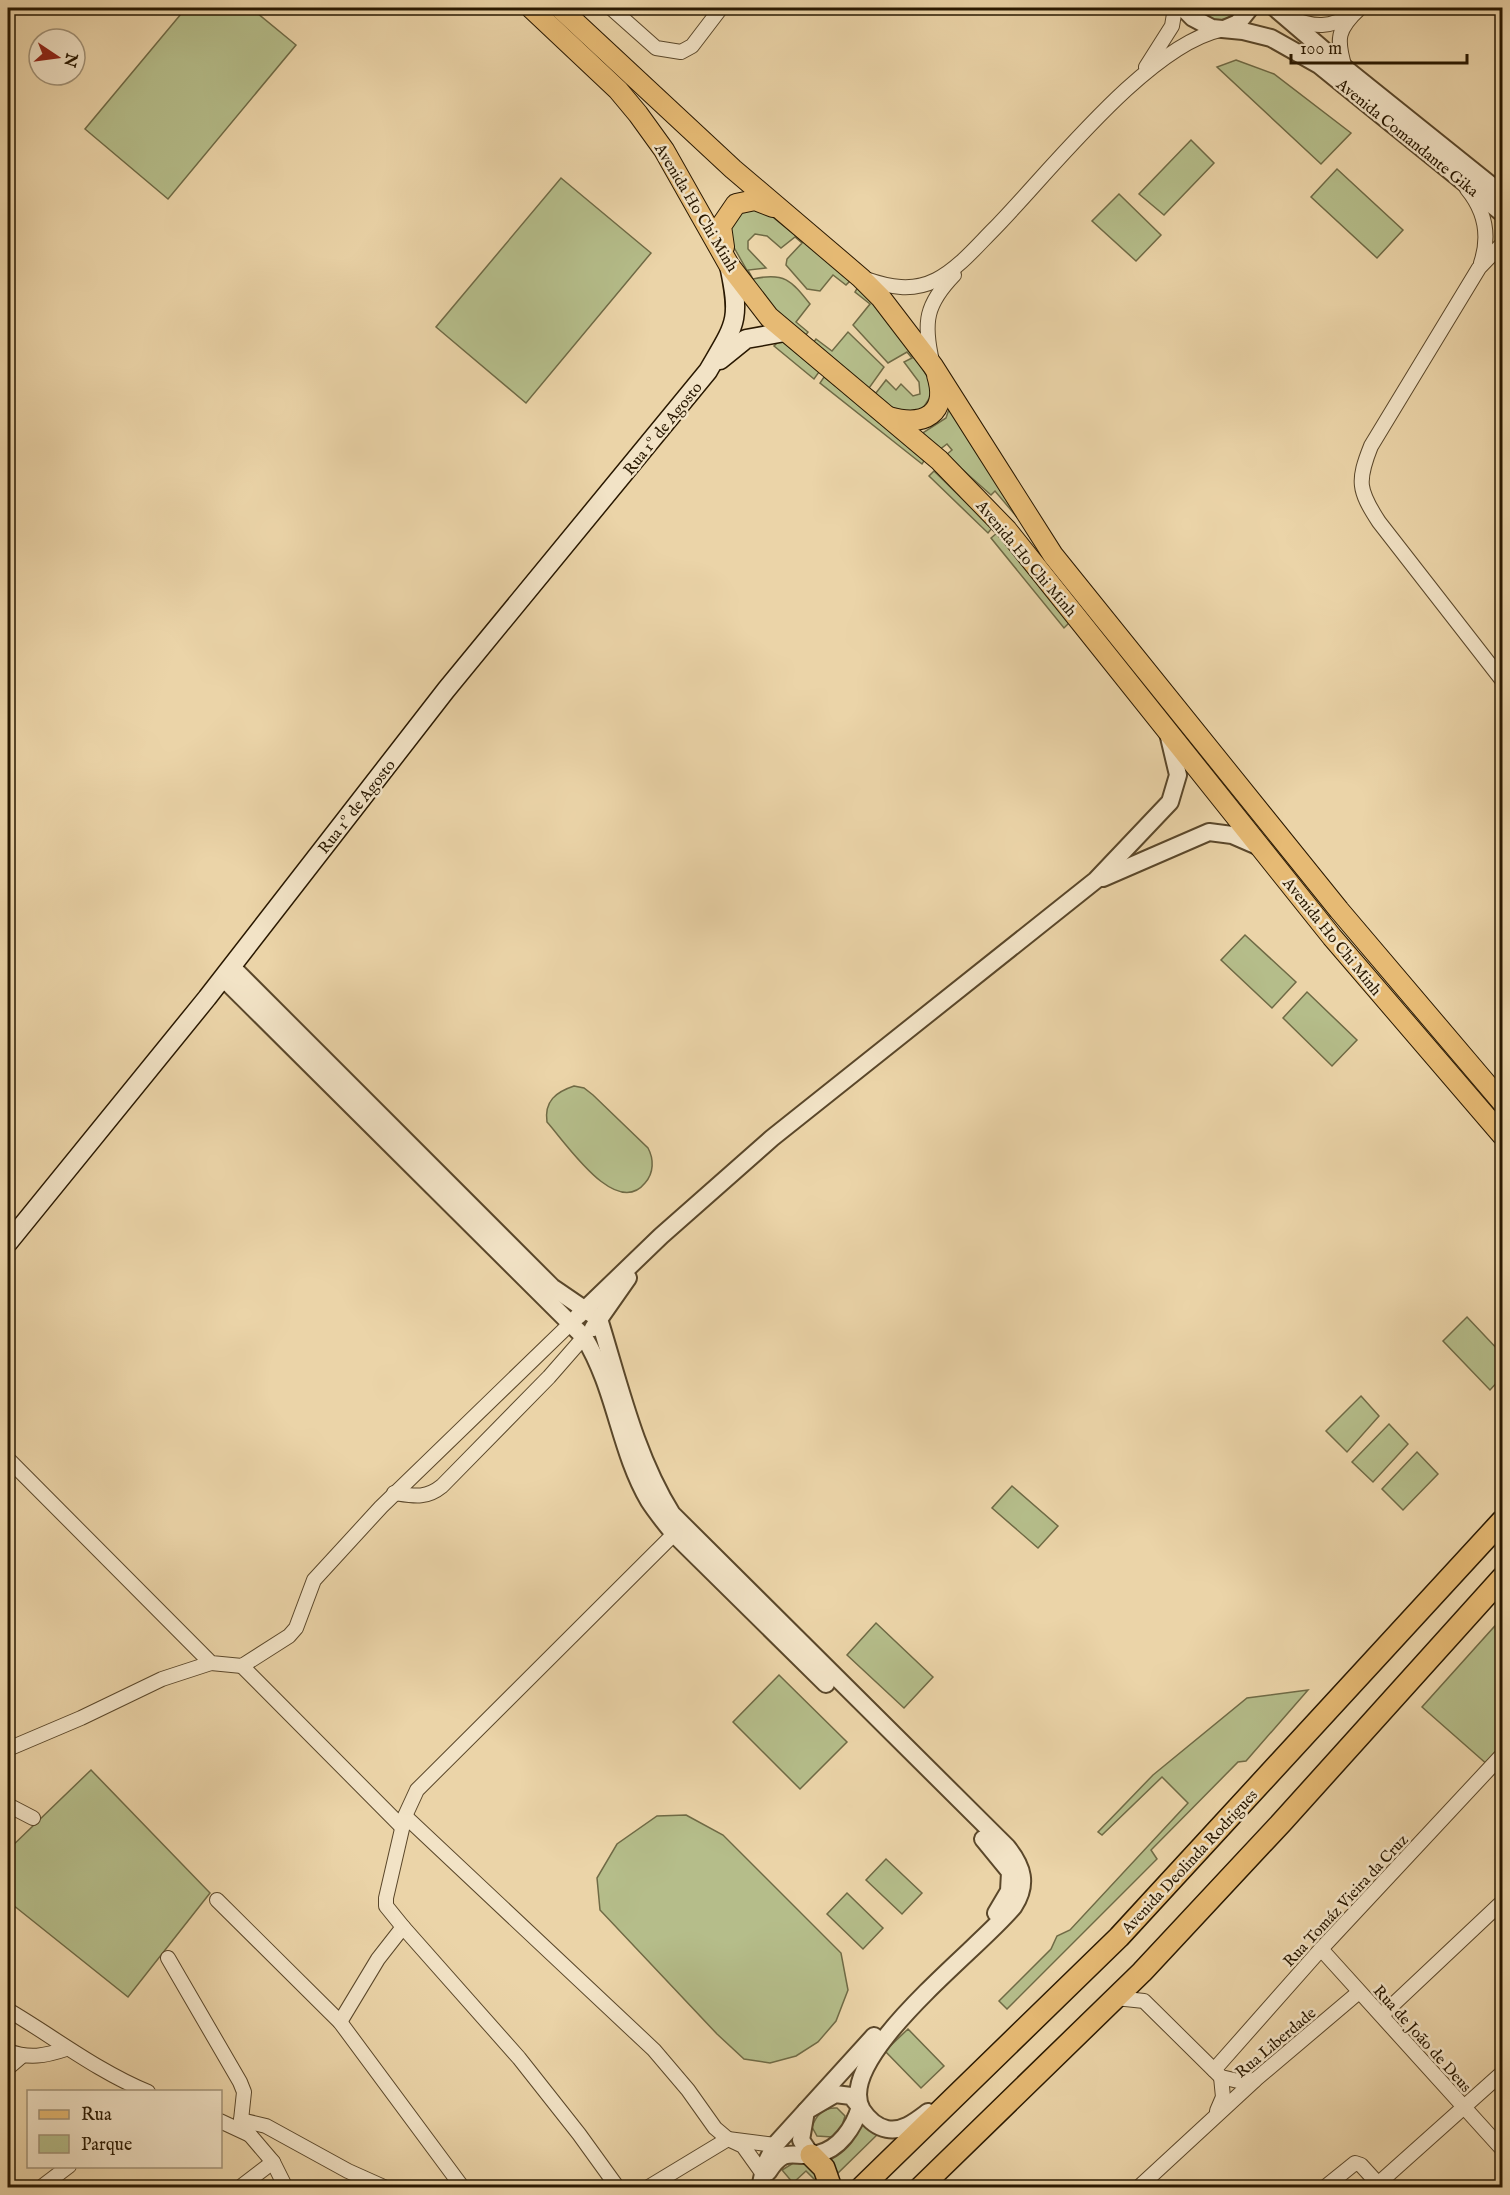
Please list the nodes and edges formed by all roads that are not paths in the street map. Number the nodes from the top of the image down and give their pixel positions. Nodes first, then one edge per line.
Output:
1 (531, 8) edge
2 (560, 8) edge
3 (611, 8) edge
4 (721, 8) edge
5 (1175, 8) edge
6 (1183, 8) edge
7 (1250, 8) edge
8 (1356, 11) edge
9 (1280, 12) edge
10 (1220, 30) junction
11 (1346, 68) junction
12 (1132, 86) junction
13 (1456, 176) junction
14 (1503, 194) edge
15 (783, 213) junction
16 (1503, 213) edge
17 (1503, 244) edge
18 (974, 250) junction
19 (729, 265) junction
20 (1479, 268) junction
21 (861, 278) junction
22 (785, 332) junction
23 (933, 366) junction
24 (708, 371) junction
25 (886, 416) junction
26 (1503, 680) edge
27 (1166, 727) junction
28 (1262, 848) junction
29 (1096, 880) junction
30 (227, 972) junction
31 (1503, 1102) edge
32 (1503, 1135) edge
33 (661, 1236) junction
34 (8, 1243) edge
35 (621, 1287) junction
36 (585, 1310) junction
37 (571, 1323) junction
38 (600, 1323) junction
39 (584, 1337) junction
40 (612, 1358) junction
41 (8, 1459) edge
42 (394, 1493) junction
43 (1503, 1521) edge
44 (674, 1534) junction
45 (1503, 1578) edge
46 (211, 1663) junction
47 (242, 1666) junction
48 (8, 1749) edge
49 (1503, 1755) edge
50 (8, 1805) edge
51 (33, 1818) dead end
52 (404, 1821) junction
53 (217, 1900) dead end
54 (1503, 1902) edge
55 (404, 1927) junction
56 (1321, 1949) junction
57 (168, 1958) dead end
58 (1142, 1972) junction
59 (1359, 1992) junction
60 (1116, 1998) junction
61 (1144, 2001) junction
62 (8, 2010) edge
63 (1382, 2015) junction
64 (340, 2022) junction
65 (66, 2049) junction
66 (8, 2051) edge
67 (22, 2056) junction
68 (8, 2068) edge
69 (1217, 2073) junction
70 (1503, 2073) edge
71 (1256, 2080) junction
72 (968, 2084) junction
73 (143, 2090) edge
74 (860, 2107) junction
75 (1464, 2108) junction
76 (806, 2111) junction
77 (1212, 2118) junction
78 (241, 2120) junction
79 (222, 2122) edge
80 (250, 2135) junction
81 (728, 2139) junction
82 (775, 2145) junction
83 (1503, 2149) edge
84 (811, 2155) junction
85 (273, 2162) junction
86 (66, 2168) edge
87 (761, 2183) edge
88 (1381, 2185) edge
89 (40, 2187) edge
90 (239, 2187) edge
91 (286, 2187) edge
92 (386, 2187) edge
93 (463, 2187) edge
94 (618, 2187) edge
95 (647, 2187) edge
96 (831, 2187) edge
97 (861, 2187) edge
98 (920, 2187) edge
99 (1138, 2187) edge
100 (1324, 2187) edge

1 - 19 main road, Avenida Ho Chi Minh
2 - 15 main road, Avenida Ho Chi Minh
3 - 4 street
5 - 12 street
6 - 10 street, Avenida Comandante Gika
7 - 10 street
8 - 9 street
8 - 11 street
9 - 11 street, Avenida Comandante Gika
10 - 12 street
10 - 13 street, Avenida Comandante Gika
11 - 14 street, Avenida Comandante Gika
12 - 18 street
13 - 16 street, Avenida Comandante Gika
13 - 20 street
15 - 19 main road
15 - 21 main road, Avenida Ho Chi Minh
17 - 20 street
18 - 21 street
18 - 23 street
19 - 22 main road, Avenida Ho Chi Minh
19 - 24 main road
20 - 26 street
21 - 23 main road, Avenida Ho Chi Minh
22 - 24 main road
22 - 25 main road, Avenida Ho Chi Minh
23 - 25 main road
23 - 31 main road, Avenida Ho Chi Minh
24 - 30 main road, Rua 1º de Agosto
25 - 27 main road, Avenida Ho Chi Minh
27 - 28 main road, Avenida Ho Chi Minh
27 - 29 street
28 - 29 street
28 - 32 main road, Avenida Ho Chi Minh
29 - 33 street
30 - 34 main road, Rua 1º de Agosto
30 - 36 street
30 - 37 street
33 - 35 street
33 - 36 street
35 - 38 street
35 - 40 street
36 - 37 street
36 - 38 street
37 - 39 street
37 - 42 street
38 - 39 street
38 - 40 street
39 - 42 street
39 - 44 street
40 - 74 street
41 - 46 street
42 - 47 street
43 - 72 highway, Avenida Deolinda Rodrigues
44 - 52 street
44 - 76 street
45 - 58 highway
46 - 47 street
46 - 48 street
47 - 52 street
49 - 56 street, Rua Tomáz Vieira da Cruz
50 - 51 street
52 - 55 street
52 - 81 street
53 - 64 street
54 - 63 street
55 - 64 street
55 - 94 street
56 - 59 street, Rua de João de Deus
56 - 69 street, Rua Tomáz Vieira da Cruz
57 - 78 street
58 - 60 highway
58 - 61 street
59 - 63 street, Rua de João de Deus
59 - 71 street, Rua Liberdade
60 - 61 street
60 - 98 highway
61 - 69 street
62 - 65 street
63 - 75 street, Rua de João de Deus
64 - 93 street
65 - 67 street
65 - 73 street
66 - 67 street
67 - 68 street
69 - 71 street
69 - 77 street
70 - 75 street
71 - 77 street, Rua Liberdade
72 - 74 street
72 - 97 highway, Avenida Deolinda Rodrigues
74 - 76 street
74 - 84 street
75 - 83 street, Rua de João de Deus
75 - 88 street
76 - 82 street
76 - 84 street
77 - 99 street, Rua Liberdade
78 - 80 street
78 - 92 street
79 - 80 street
80 - 85 street
81 - 82 street
81 - 87 street
81 - 95 street
82 - 87 street
84 - 87 street
84 - 96 highway
85 - 90 street
85 - 91 street
86 - 89 street
88 - 100 street

